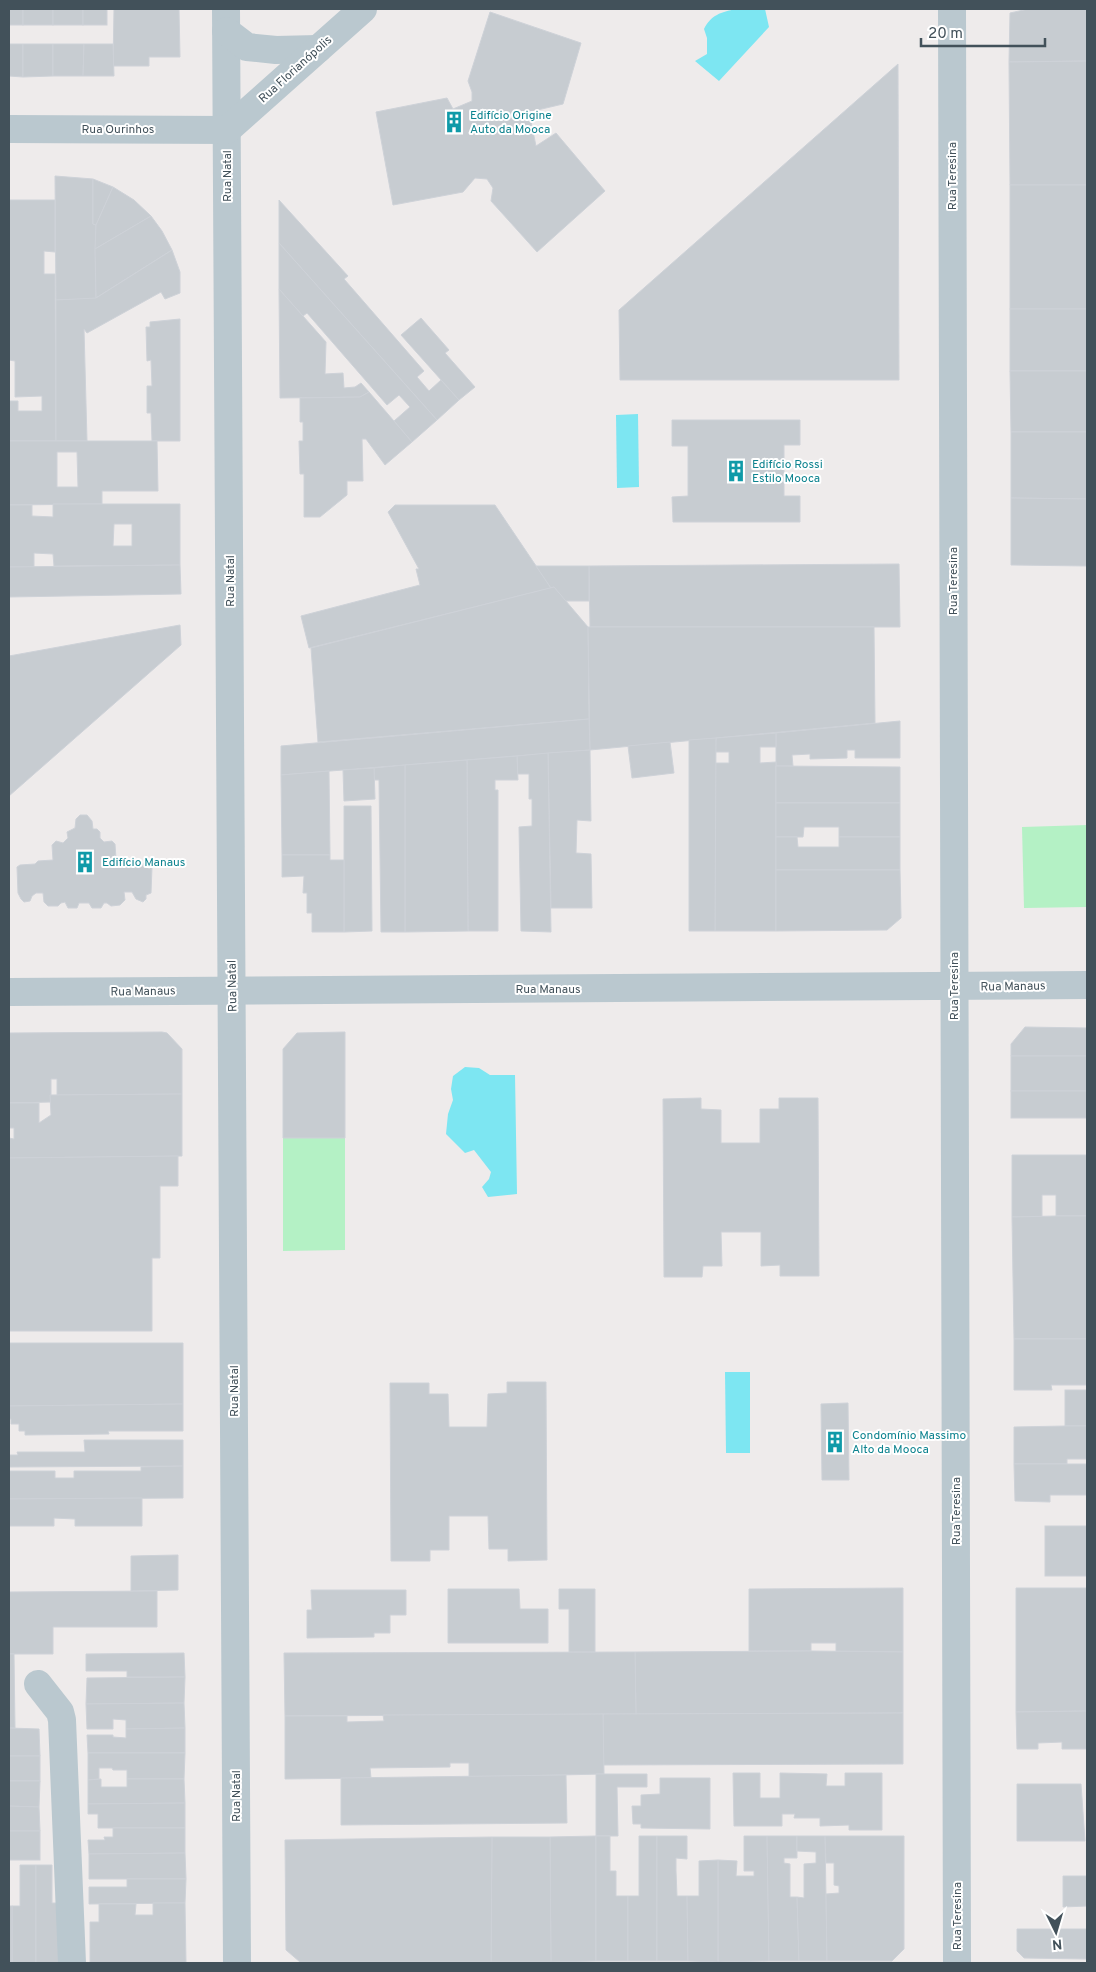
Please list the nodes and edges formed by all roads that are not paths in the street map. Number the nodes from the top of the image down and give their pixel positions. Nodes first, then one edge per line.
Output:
1 (363, 9) edge
2 (952, 9) edge
3 (226, 20) edge
4 (318, 49) junction
5 (9, 129) edge
6 (227, 130) junction
7 (1087, 985) edge
8 (954, 987) junction
9 (232, 990) junction
10 (9, 992) edge
11 (38, 1684) dead end
12 (72, 1963) edge
13 (237, 1963) edge
14 (958, 1963) edge

1 - 4 street, Rua Florianópolis
2 - 8 street, Rua Teresina
3 - 4 street
3 - 6 street, Rua Natal
4 - 6 street, Rua Florianópolis
5 - 6 street, Rua Ourinhos
6 - 9 street, Rua Natal
7 - 8 street, Rua Manaus
8 - 9 street, Rua Manaus
8 - 14 street, Rua Teresina
9 - 10 street, Rua Manaus
9 - 13 street, Rua Natal
11 - 12 street

